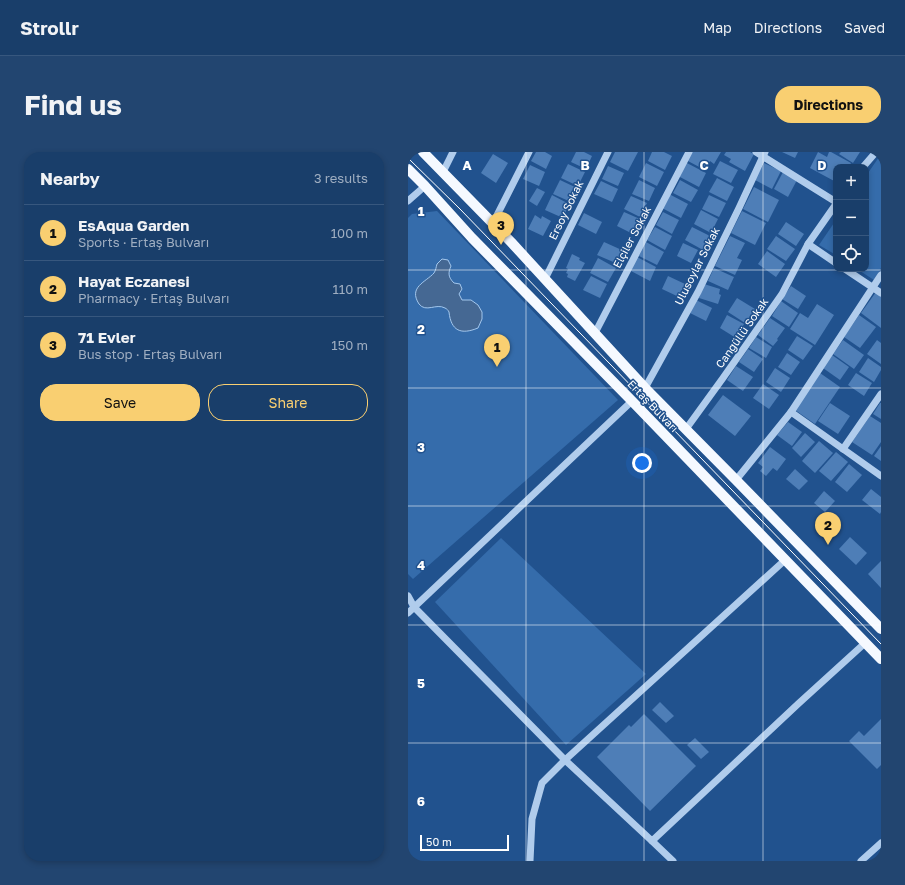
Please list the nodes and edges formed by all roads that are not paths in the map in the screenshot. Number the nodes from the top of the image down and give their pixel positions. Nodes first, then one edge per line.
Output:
1 (423, 152) edge
2 (453, 152) edge
3 (529, 152) edge
4 (608, 152) edge
5 (689, 152) edge
6 (876, 152) edge
7 (761, 153) edge
8 (866, 164) edge
9 (408, 170) edge
10 (442, 172) junction
11 (425, 186) junction
12 (408, 201) edge
13 (833, 201) edge
14 (833, 207) edge
15 (493, 223) junction
16 (808, 244) junction
17 (833, 261) edge
18 (849, 272) edge
19 (881, 275) edge
20 (544, 279) junction
21 (873, 288) junction
22 (881, 293) edge
23 (594, 333) junction
24 (645, 388) junction
25 (881, 394) edge
26 (632, 401) junction
27 (791, 412) junction
28 (686, 429) junction
29 (843, 449) junction
30 (881, 476) edge
31 (736, 480) junction
32 (784, 560) junction
33 (408, 596) edge
34 (414, 607) junction
35 (408, 613) edge
36 (881, 629) edge
37 (866, 643) junction
38 (881, 659) edge
39 (565, 760) junction
40 (652, 841) junction
41 (881, 843) edge
42 (530, 861) edge
43 (672, 861) edge
44 (861, 861) edge

1 - 10 main road, Ertaş Bulvarı
2 - 10 street
3 - 15 street
4 - 20 street, Ersoy Sokak
5 - 23 street, Elçiler Sokak
6 - 8 street
7 - 13 street
7 - 24 street, Ulusoylar Sokak
9 - 11 main road, Ertaş Bulvarı
10 - 15 main road, Ertaş Bulvarı
11 - 12 street
11 - 26 main road, Ertaş Bulvarı
14 - 16 street, Cangüllü Sokak
15 - 20 main road, Ertaş Bulvarı
16 - 17 street
16 - 28 street, Cangüllü Sokak
18 - 21 street
19 - 21 street
20 - 23 main road, Ertaş Bulvarı
21 - 22 street
21 - 27 street
23 - 24 main road, Ertaş Bulvarı
24 - 28 main road, Ertaş Bulvarı
25 - 29 street
26 - 32 main road, Ertaş Bulvarı
26 - 34 street
27 - 29 street
27 - 31 street
28 - 31 main road, Ertaş Bulvarı
29 - 30 street
31 - 36 main road, Ertaş Bulvarı
32 - 37 main road, Ertaş Bulvarı
32 - 39 street
33 - 34 street
34 - 35 street
34 - 39 street
37 - 38 main road, Ertaş Bulvarı
37 - 40 street
39 - 40 street
39 - 42 street
40 - 43 street
41 - 44 street

